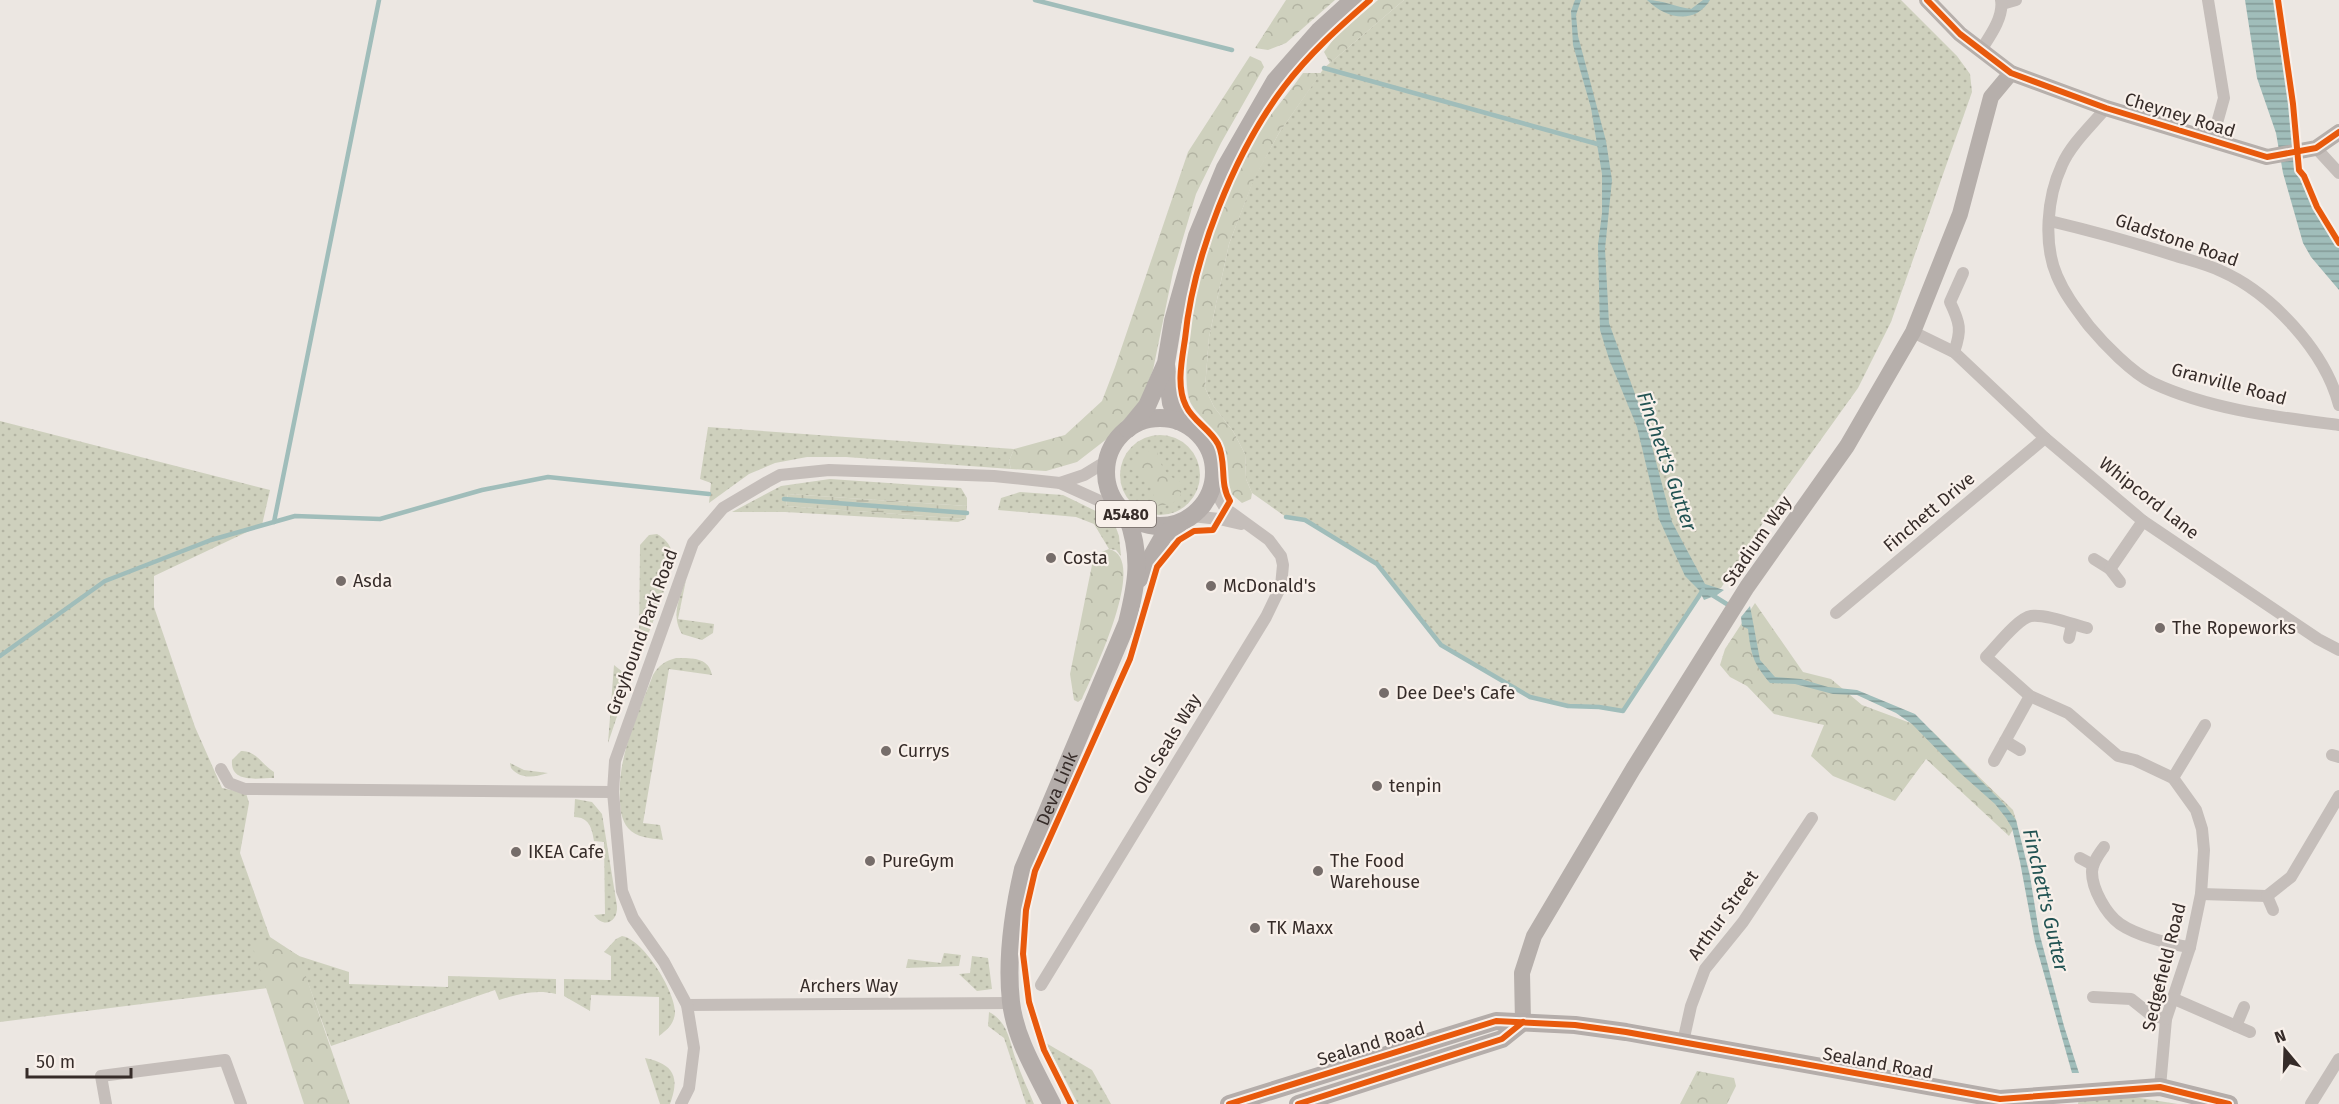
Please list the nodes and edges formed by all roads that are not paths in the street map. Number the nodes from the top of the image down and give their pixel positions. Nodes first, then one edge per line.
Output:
1 (1353, 0) edge
2 (1927, 0) edge
3 (2016, 0) edge
4 (2208, 0) edge
5 (2002, 2) edge
6 (1981, 50) junction
7 (2011, 73) junction
8 (2106, 108) junction
9 (2339, 132) edge
10 (2212, 141) junction
11 (2313, 149) junction
12 (2339, 173) edge
13 (2050, 221) junction
14 (1963, 273) dead end
15 (1913, 332) junction
16 (1954, 352) junction
17 (1166, 363) junction
18 (2339, 405) edge
19 (1178, 421) junction
20 (2339, 425) edge
21 (1128, 429) junction
22 (2045, 438) junction
23 (1107, 461) junction
24 (1060, 483) junction
25 (1212, 486) junction
26 (1124, 513) junction
27 (1187, 519) junction
28 (2143, 521) junction
29 (1248, 526) junction
30 (2094, 559) dead end
31 (2109, 569) junction
32 (1137, 582) junction
33 (2120, 582) dead end
34 (1836, 613) dead end
35 (2072, 624) junction
36 (2087, 628) dead end
37 (2069, 638) dead end
38 (2339, 650) edge
39 (2030, 696) junction
40 (2205, 725) dead end
41 (2005, 741) junction
42 (2020, 750) dead end
43 (1994, 761) dead end
44 (221, 769) dead end
45 (2173, 778) junction
46 (613, 792) junction
47 (2339, 796) edge
48 (1812, 818) dead end
49 (2104, 847) dead end
50 (2080, 858) dead end
51 (2093, 865) junction
52 (2200, 894) junction
53 (2267, 896) junction
54 (2273, 910) dead end
55 (2190, 947) junction
56 (1041, 985) dead end
57 (2093, 997) dead end
58 (2172, 998) junction
59 (1011, 1003) junction
60 (687, 1005) junction
61 (2244, 1007) dead end
62 (2166, 1019) junction
63 (1523, 1022) junction
64 (2236, 1026) junction
65 (2250, 1032) dead end
66 (1683, 1042) junction
67 (2339, 1059) edge
68 (2160, 1087) junction
69 (106, 1104) edge
70 (241, 1104) edge
71 (681, 1104) edge
72 (1052, 1104) edge
73 (1229, 1104) edge
74 (1298, 1104) edge
75 (2229, 1104) edge
76 (2311, 1104) edge

1 - 17 main road
2 - 6 street, Cheyney Road
3 - 5 street
4 - 10 street
5 - 6 street
6 - 7 street, Cheyney Road
7 - 8 street, Cheyney Road
7 - 15 street, Stadium Way
8 - 10 street, Cheyney Road
8 - 13 street, Granville Road
9 - 11 street, Cheyney Road
10 - 11 street, Cheyney Road
11 - 12 street
13 - 18 street, Gladstone Road
13 - 20 street, Granville Road
14 - 16 street
15 - 16 street, Whipcord Lane
15 - 63 street, Stadium Way
16 - 22 street, Whipcord Lane
17 - 19 main road
17 - 21 main road
19 - 21 main road
19 - 25 main road
21 - 23 main road
22 - 28 street, Whipcord Lane
22 - 34 street, Finchett Drive
23 - 24 street, Greyhound Park Road
23 - 26 main road, A5480
24 - 26 street, Greyhound Park Road
24 - 46 street, Greyhound Park Road
25 - 27 main road, A5480
25 - 29 street, Old Seals Way
26 - 27 main road, A5480
26 - 32 main road, Deva Link / A5480
27 - 29 street, Old Seals Way
27 - 32 main road, Deva Link / A5480
28 - 31 street
28 - 38 street, Whipcord Lane
29 - 56 street, Old Seals Way
30 - 31 street
31 - 33 street
32 - 59 main road, Deva Link / A5480
35 - 36 street, Sedgefield Road
35 - 37 street
35 - 39 street, Sedgefield Road
39 - 41 street
39 - 45 street, Sedgefield Road
40 - 45 street
41 - 42 street
41 - 43 street
44 - 46 street
45 - 52 street, Sedgefield Road
46 - 60 street, Greyhound Park Road
47 - 53 street
48 - 66 street, Arthur Street
49 - 51 street
50 - 51 street
51 - 55 street
52 - 53 street
52 - 55 street, Sedgefield Road
53 - 54 street
55 - 58 street, Sedgefield Road
57 - 62 street
58 - 62 street, Sedgefield Road
58 - 64 street
59 - 60 street, Archers Way
59 - 72 main road, Deva Link / A5480
60 - 71 street, Greyhound Park Road
61 - 64 street
62 - 68 street, Sedgefield Road
63 - 66 main road, Sealand Road
63 - 73 main road, Sealand Road
63 - 74 main road, Sealand Road
64 - 65 street
66 - 68 main road, Sealand Road
67 - 76 street
68 - 75 main road, Sealand Road
69 - 70 street

